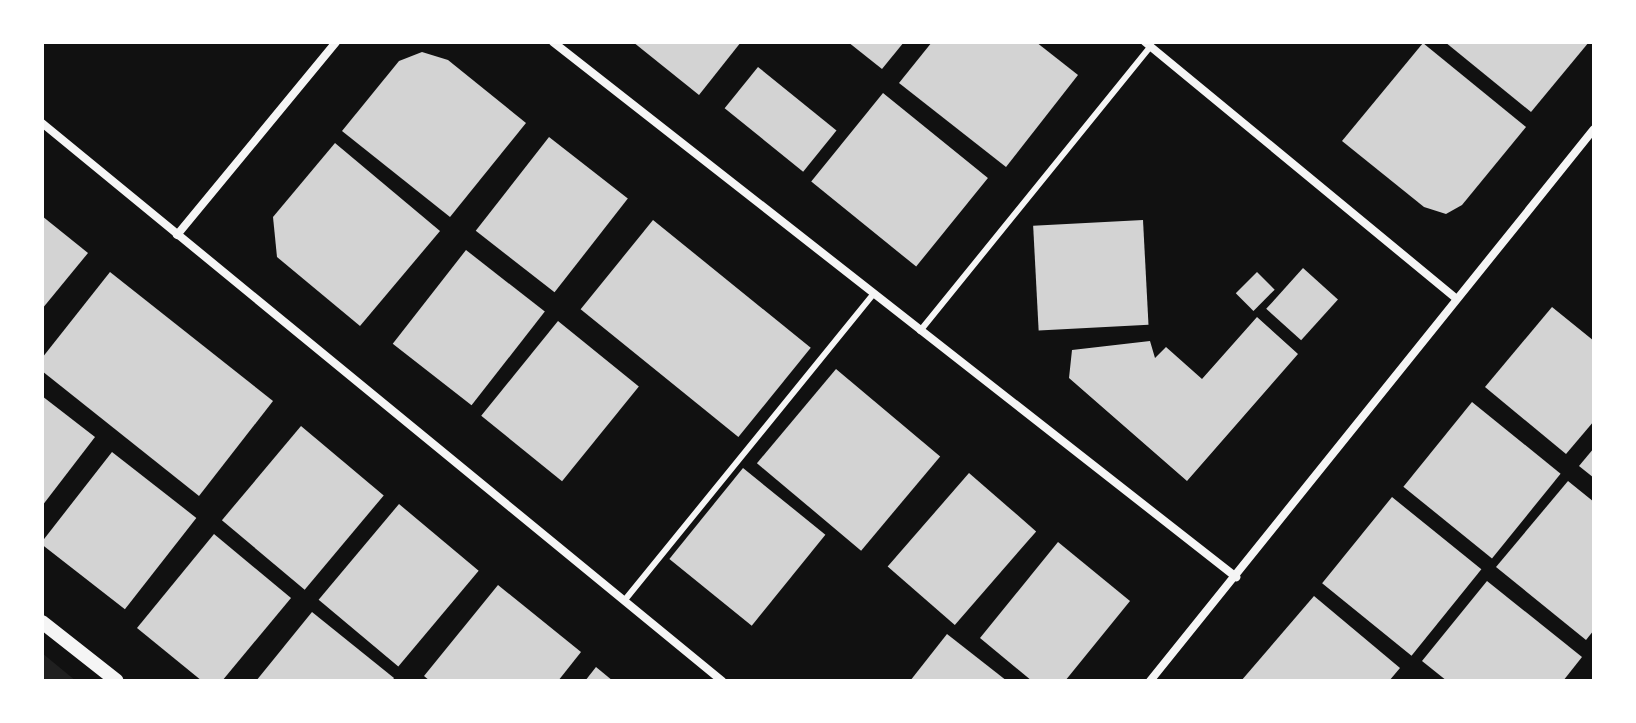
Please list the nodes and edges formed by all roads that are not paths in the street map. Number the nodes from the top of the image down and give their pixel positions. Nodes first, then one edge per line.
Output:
1 (336, 42) edge
2 (553, 42) edge
3 (1148, 44) edge
4 (42, 123) edge
5 (1594, 129) edge
6 (177, 235) junction
7 (873, 295) junction
8 (1457, 299) junction
9 (920, 331) junction
10 (1236, 577) junction
11 (624, 601) junction
12 (42, 622) edge
13 (117, 681) edge
14 (722, 681) edge
15 (1150, 681) edge

1 - 6 street
2 - 7 street
3 - 8 street
3 - 9 lane
4 - 6 street
5 - 8 street
6 - 11 street
7 - 9 street
7 - 11 lane
8 - 10 street
9 - 10 street
10 - 15 street
11 - 14 street
12 - 13 street

